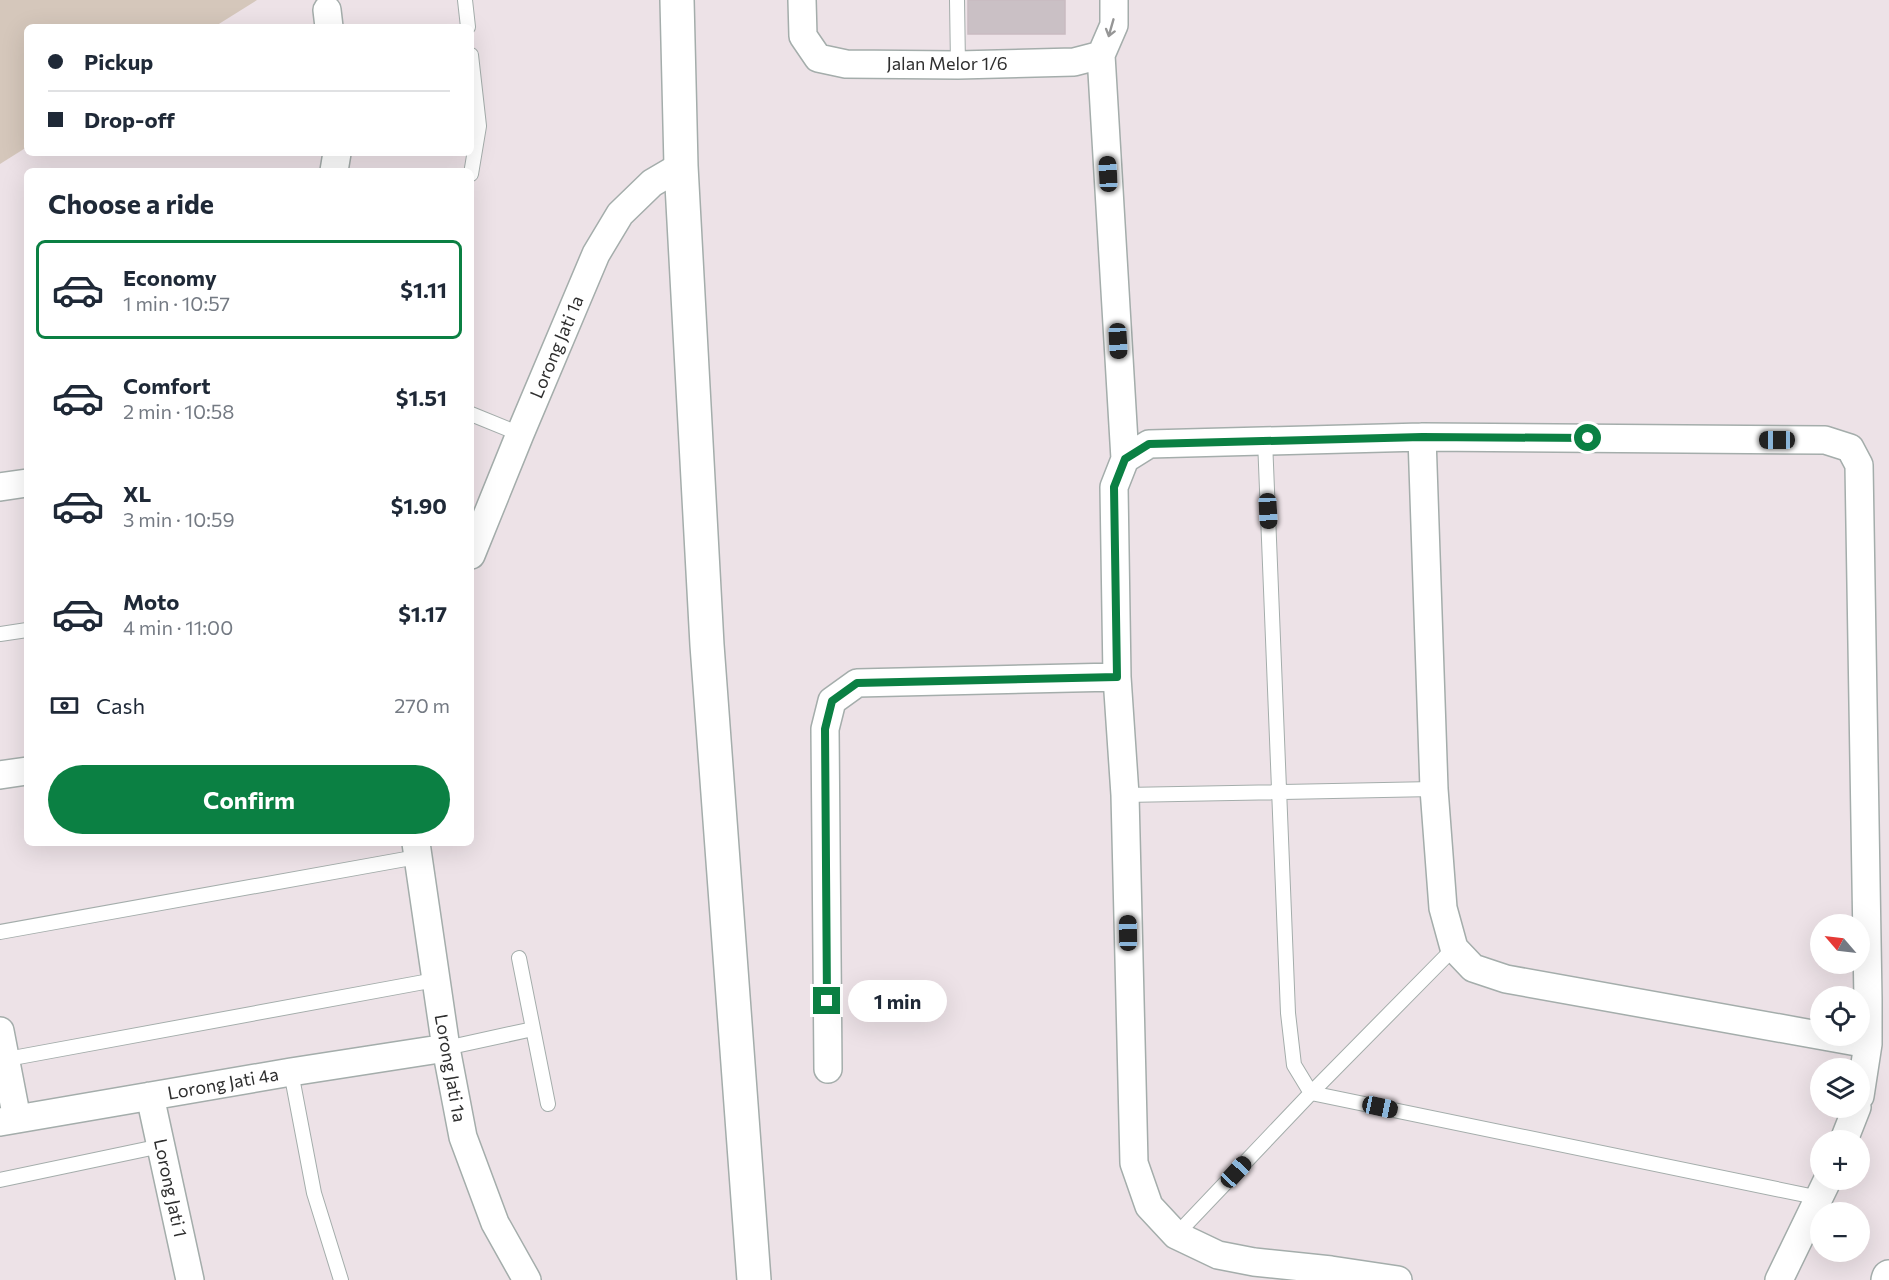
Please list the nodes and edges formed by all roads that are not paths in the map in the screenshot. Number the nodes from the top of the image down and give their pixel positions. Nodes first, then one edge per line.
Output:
1 (465, 0) edge
2 (677, 0) edge
3 (802, 0) edge
4 (957, 0) edge
5 (1114, 0) edge
6 (468, 24) edge
7 (1101, 55) junction
8 (958, 65) junction
9 (474, 82) edge
10 (474, 156) edge
11 (681, 166) junction
12 (474, 415) edge
13 (520, 434) junction
14 (1422, 437) junction
15 (1265, 440) junction
16 (1125, 459) junction
17 (24, 484) edge
18 (0, 488) edge
19 (474, 548) edge
20 (24, 630) edge
21 (0, 634) edge
22 (1117, 677) junction
23 (24, 771) edge
24 (0, 775) edge
25 (1434, 789) junction
26 (1280, 791) junction
27 (1125, 795) junction
28 (417, 850) edge
29 (0, 932) edge
30 (1454, 948) junction
31 (519, 958) dead end
32 (435, 980) junction
33 (1867, 986) edge
34 (533, 1029) junction
35 (0, 1031) edge
36 (1810, 1034) edge
37 (446, 1048) junction
38 (3, 1060) edge
39 (828, 1069) dead end
40 (291, 1072) junction
41 (1311, 1093) junction
42 (150, 1096) junction
43 (548, 1104) dead end
44 (9, 1121) edge
45 (161, 1146) junction
46 (0, 1180) edge
47 (1810, 1185) edge
48 (1823, 1190) edge
49 (1176, 1235) junction
50 (190, 1280) edge
51 (340, 1280) edge
52 (527, 1280) edge
53 (754, 1280) edge
54 (1398, 1280) edge
55 (1779, 1280) edge

1 - 6 lane
2 - 11 main road
3 - 8 street, Jalan Melor 1/6
4 - 8 lane
5 -> 7 street
7 - 8 street, Jalan Melor 1/6
7 - 16 street
9 - 10 lane
11 - 13 street, Lorong Jati 1a
11 - 53 main road
12 - 13 lane
13 - 19 street, Lorong Jati 1a
14 - 15 street
14 - 25 street
14 - 33 street
15 - 16 street
15 - 26 lane
16 - 22 street
17 - 18 street
20 - 21 lane
22 - 27 street
22 - 39 street
23 - 24 street
25 - 26 lane
25 - 30 street
26 - 27 lane
26 - 41 lane
27 - 49 street
28 - 29 lane
28 - 32 street, Lorong Jati 1a
30 - 36 street
30 - 41 lane
31 - 34 lane
32 - 37 street, Lorong Jati 1a
32 - 38 lane
34 - 37 lane
34 - 43 lane
35 - 38 street
37 - 40 street, Lorong Jati 4a
37 - 52 street, Lorong Jati 1a
38 - 44 street
40 - 42 street, Lorong Jati 4a
40 - 51 lane
41 - 47 lane
41 - 49 lane
42 - 44 street, Lorong Jati 4a
42 - 45 street, Lorong Jati 1
45 - 46 lane
45 - 50 street, Lorong Jati 1
48 - 55 street
49 - 54 street

